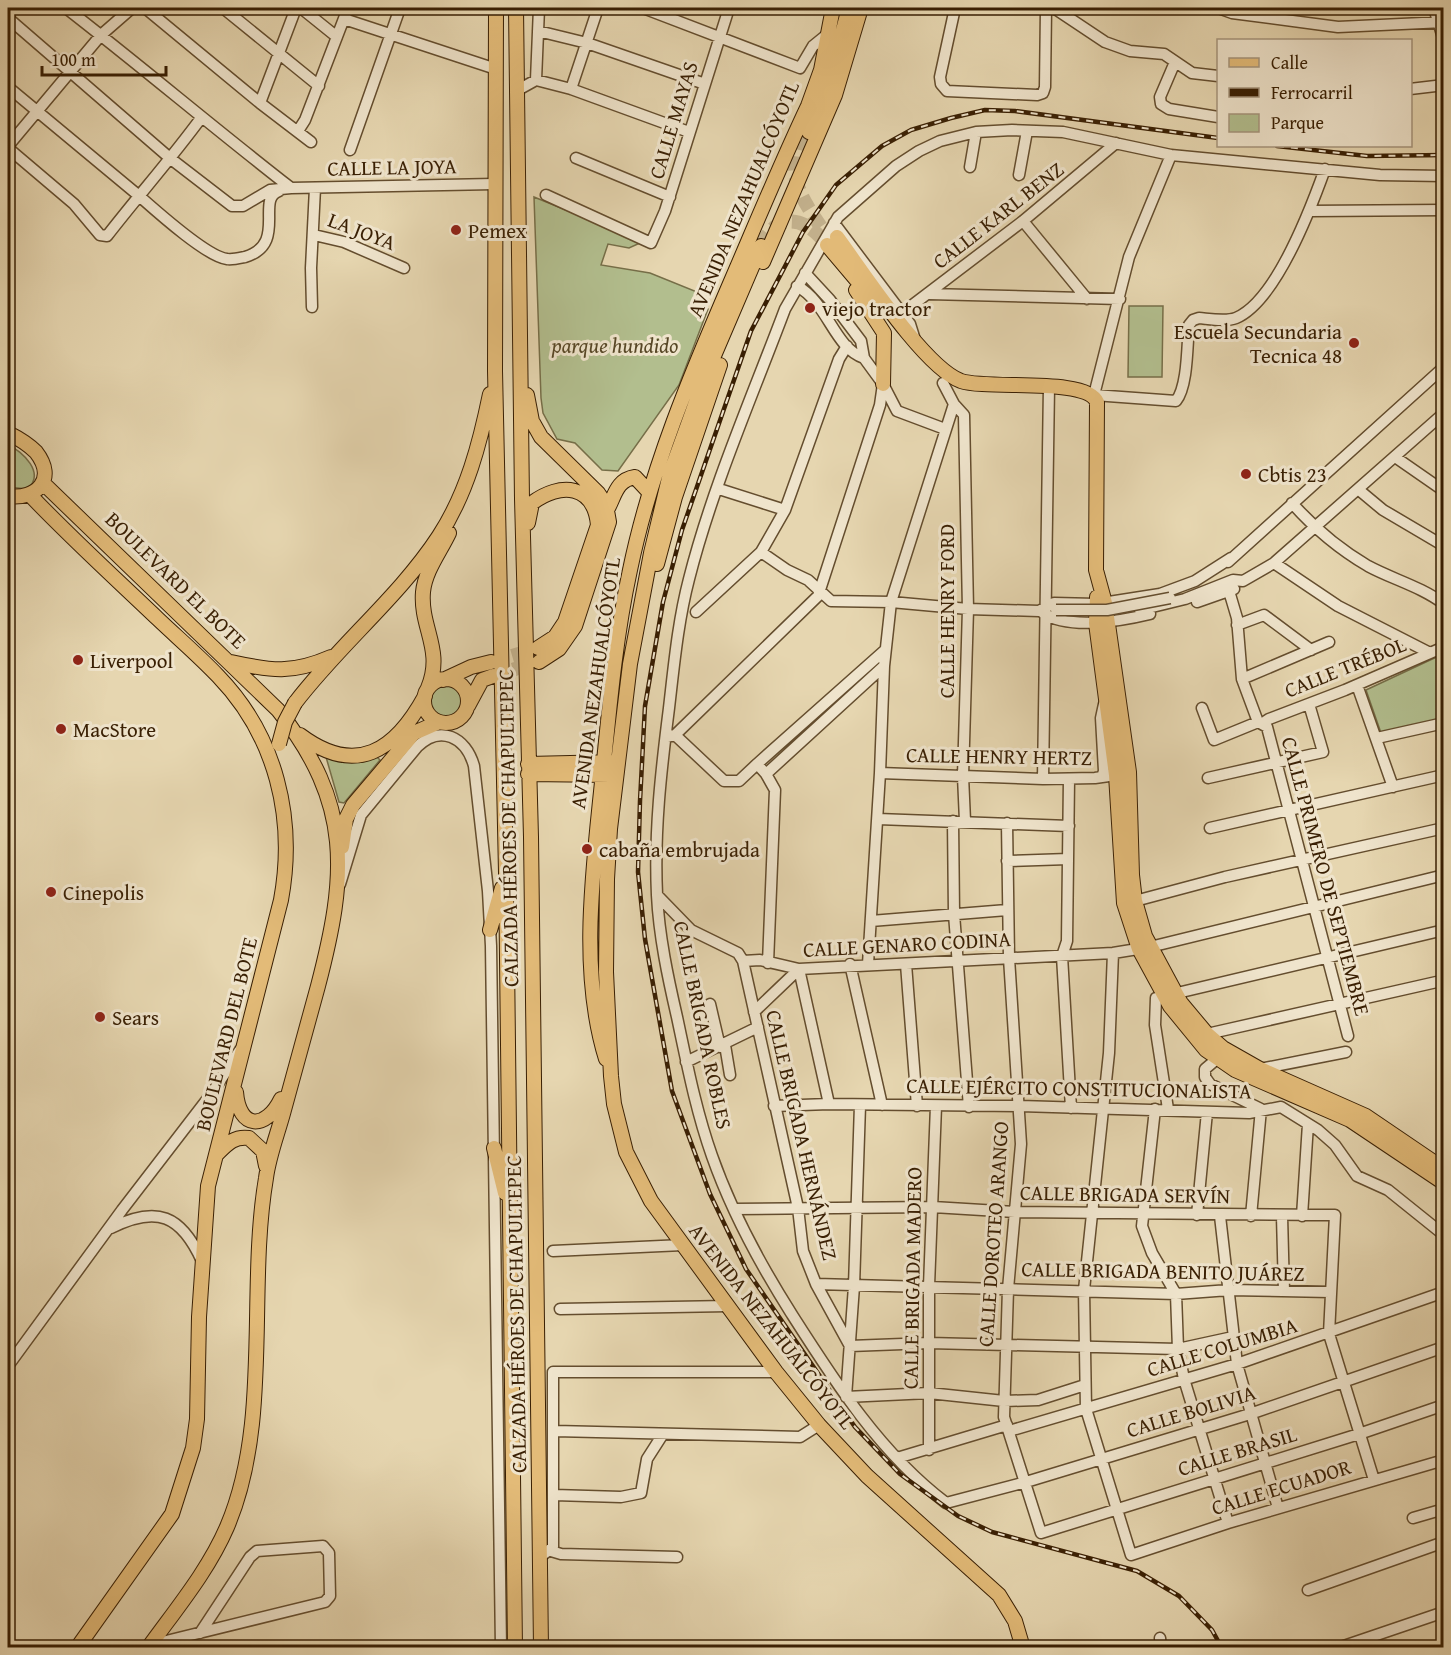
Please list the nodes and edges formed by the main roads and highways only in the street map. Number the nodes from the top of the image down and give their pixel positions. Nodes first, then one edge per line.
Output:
1 (496, 8) edge
2 (516, 8) edge
3 (833, 8) edge
4 (842, 8) edge
5 (849, 8) edge
6 (861, 8) edge
7 (776, 178) junction
8 (792, 194) junction
9 (761, 213) junction
10 (782, 218) junction
11 (834, 243) junction
12 (761, 246) tunnel mouth
13 (520, 345) junction
14 (495, 371) junction
15 (944, 378) junction
16 (882, 384) road end
17 (8, 433) edge
18 (43, 483) junction
19 (464, 488) junction
20 (649, 492) junction
21 (30, 495) junction
22 (8, 496) edge
23 (607, 510) junction
24 (523, 542) junction
25 (1102, 622) junction
26 (336, 655) junction
27 (231, 662) junction
28 (443, 680) junction
29 (427, 692) junction
30 (626, 706) junction
31 (467, 708) junction
32 (440, 722) junction
33 (607, 729) junction
34 (295, 730) junction
35 (622, 731) junction
36 (276, 769) junction
37 (528, 769) junction
38 (610, 769) junction
39 (1115, 775) junction
40 (339, 867) junction
41 (506, 872) junction
42 (490, 930) road end
43 (1144, 948) junction
44 (1168, 993) junction
45 (294, 1074) junction
46 (235, 1084) junction
47 (494, 1148) road end
48 (217, 1154) junction
49 (1443, 1169) edge
50 (267, 1171) junction
51 (1443, 1183) edge
52 (511, 1215) junction
53 (149, 1646) edge
54 (77, 1647) edge
55 (515, 1647) edge
56 (541, 1647) edge
57 (1023, 1647) edge

1 - 14 main road, CALZADA HÉROES DE CHAPULTEPEC
2 - 13 main road, CALZADA HÉROES DE CHAPULTEPEC
3 - 7 main road, AVENIDA NEZAHUALCÓYOTL
4 - 5 main road, AVENIDA NEZAHUALCÓYOTL
6 - 8 main road, AVENIDA NEZAHUALCÓYOTL
7 - 8 main road
7 - 9 main road, AVENIDA NEZAHUALCÓYOTL
8 - 10 main road, AVENIDA NEZAHUALCÓYOTL
9 - 10 main road
9 - 20 main road, AVENIDA NEZAHUALCÓYOTL
10 - 30 main road, AVENIDA NEZAHUALCÓYOTL
11 - 15 main road
11 - 15 main road
11 - 16 main road
12 - 30 main road, AVENIDA NEZAHUALCÓYOTL
13 - 23 main road
13 - 24 main road, CALZADA HÉROES DE CHAPULTEPEC
14 - 19 main road
14 - 41 main road, CALZADA HÉROES DE CHAPULTEPEC
15 - 25 main road
17 - 18 main road
18 - 21 main road
18 - 27 main road, BOULEVARD EL BOTE
19 - 26 main road
19 - 29 main road
20 - 23 main road
20 - 33 main road, AVENIDA NEZAHUALCÓYOTL
21 - 22 main road
21 - 36 main road, BOULEVARD DEL BOTE
23 - 24 main road
24 - 37 main road, CALZADA HÉROES DE CHAPULTEPEC
25 - 39 main road
25 - 39 main road
26 - 27 main road
26 - 36 main road, bridge
27 - 34 main road, BOULEVARD EL BOTE
28 - 29 main road
28 - 31 main road
28 - 31 main road
29 - 32 main road
29 - 34 main road
30 - 35 main road, AVENIDA NEZAHUALCÓYOTL
31 - 32 main road
32 - 40 main road
33 - 35 main road
33 - 38 main road, AVENIDA NEZAHUALCÓYOTL
34 - 40 main road
35 - 38 main road, AVENIDA NEZAHUALCÓYOTL
36 - 46 main road, BOULEVARD DEL BOTE
37 - 38 main road
37 - 56 main road, CALZADA HÉROES DE CHAPULTEPEC
38 - 57 main road, AVENIDA NEZAHUALCÓYOTL
39 - 43 main road
39 - 43 main road
40 - 45 main road
41 - 42 main road
41 - 52 main road, CALZADA HÉROES DE CHAPULTEPEC
43 - 44 main road
44 - 49 main road
44 - 51 main road
45 - 46 main road
45 - 50 main road
46 - 48 main road, BOULEVARD DEL BOTE
47 - 52 main road
48 - 50 main road
48 - 54 main road, BOULEVARD DEL BOTE
50 - 53 main road
52 - 55 main road, CALZADA HÉROES DE CHAPULTEPEC

